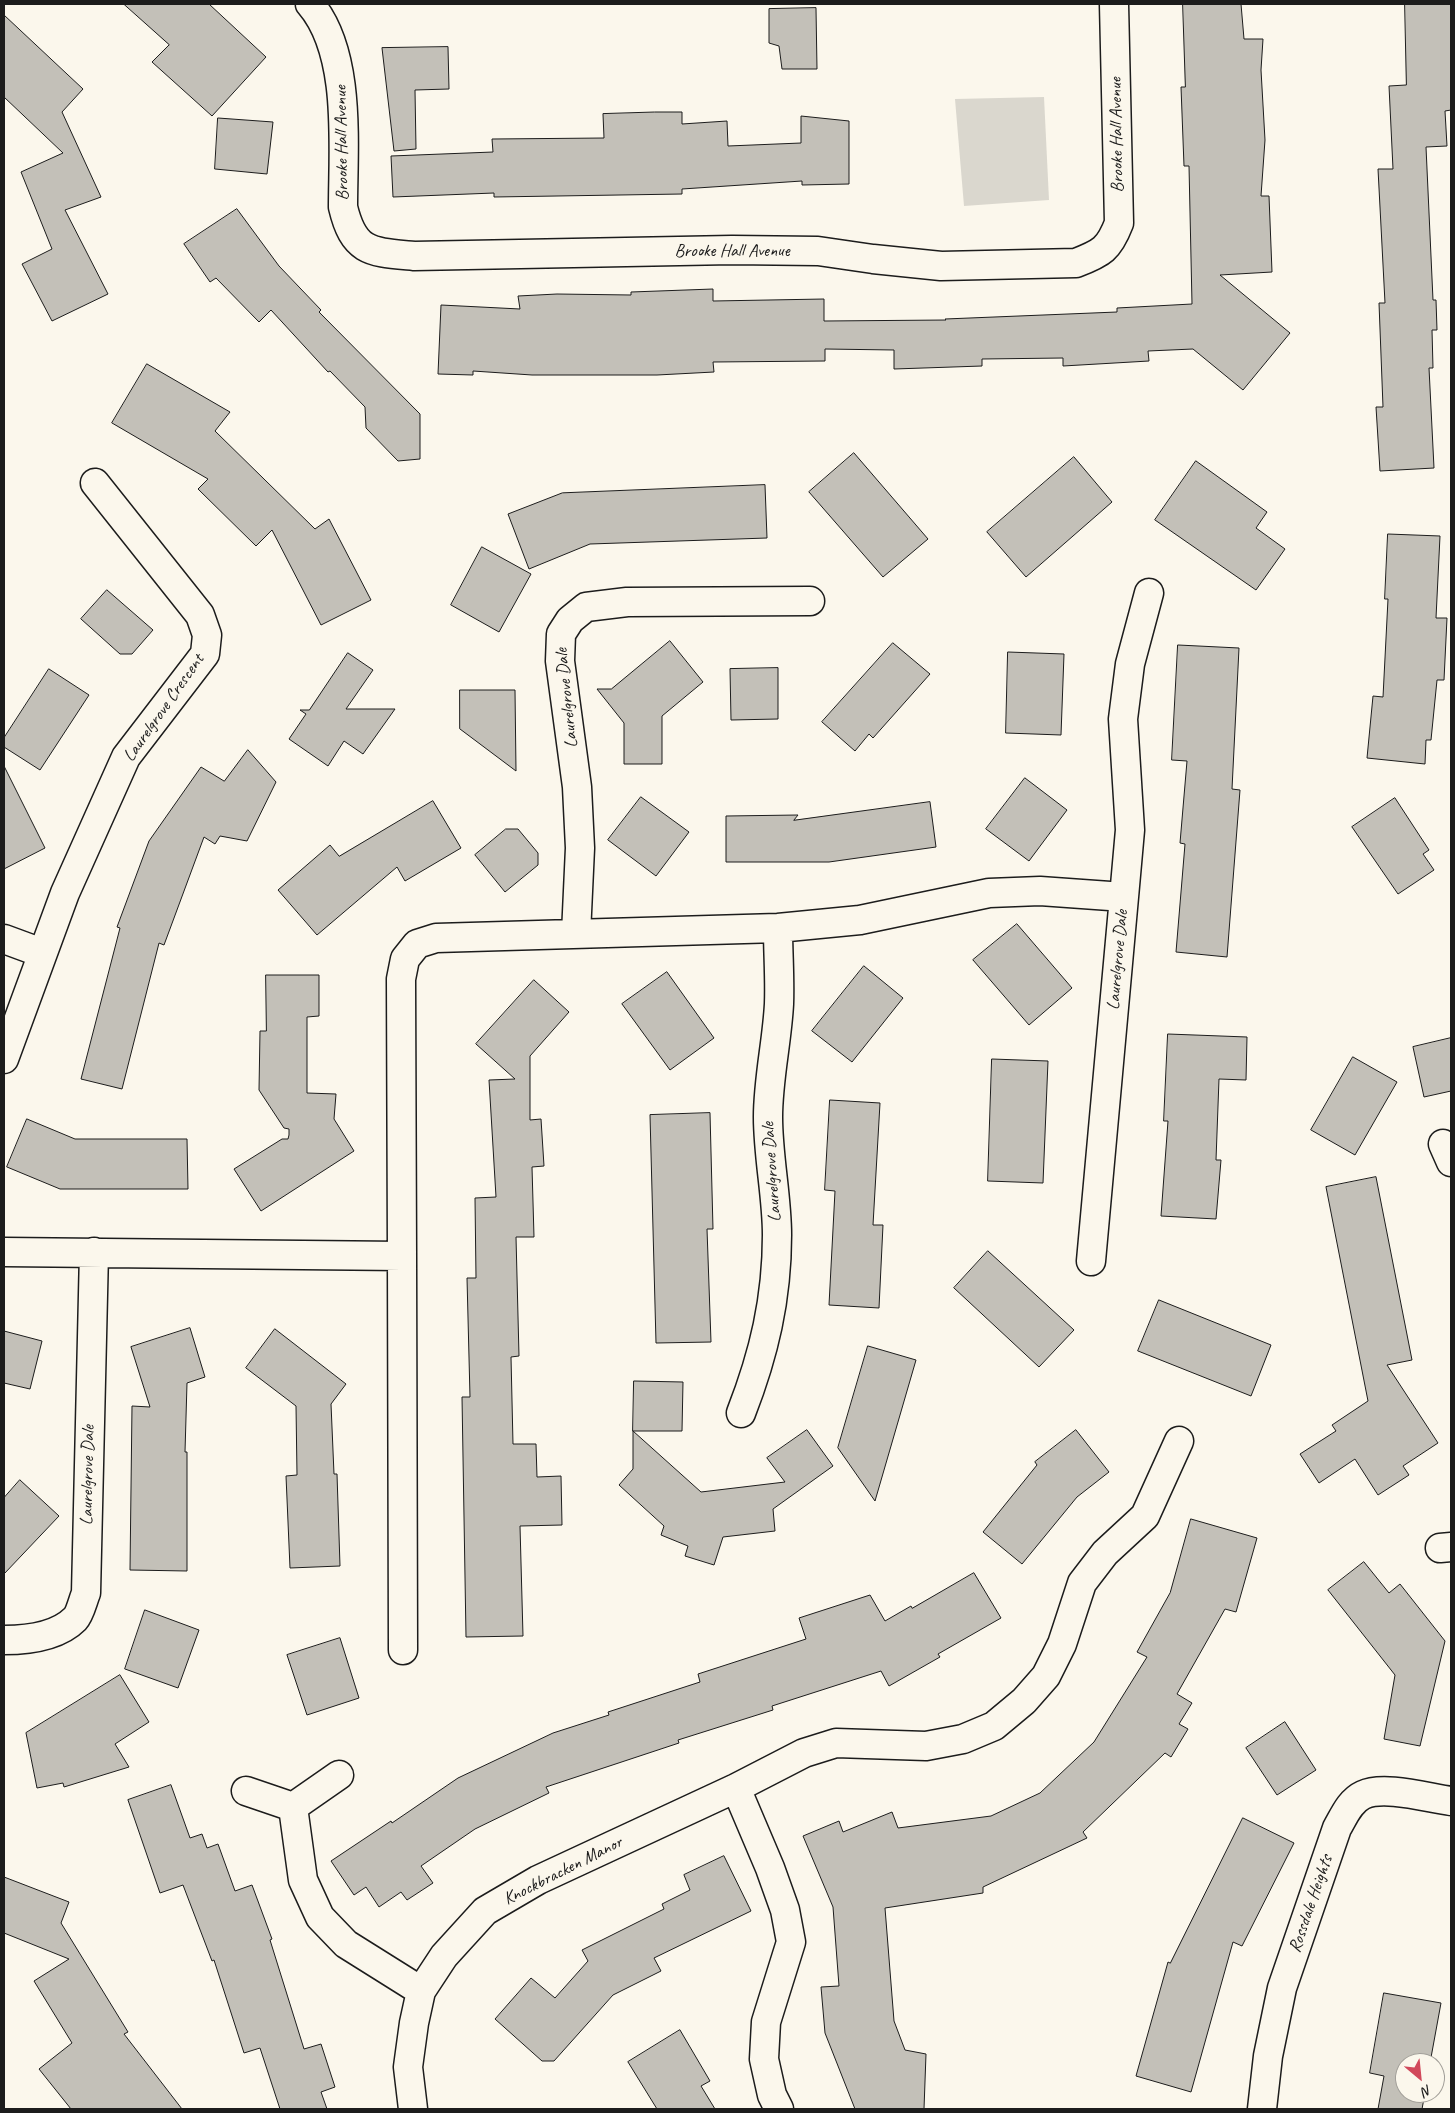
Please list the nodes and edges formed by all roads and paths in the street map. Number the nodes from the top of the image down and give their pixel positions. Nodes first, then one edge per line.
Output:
1 (310, 4) edge
2 (1114, 4) edge
3 (95, 483) dead end
4 (1149, 593) dead end
5 (810, 601) dead end
6 (1124, 897) junction
7 (778, 928) junction
8 (576, 934) junction
9 (4, 939) edge
10 (42, 953) junction
11 (4, 1059) edge
12 (4, 1252) edge
13 (94, 1252) junction
14 (402, 1256) junction
15 (1091, 1261) dead end
16 (741, 1413) dead end
17 (1178, 1440) dead end
18 (4, 1640) edge
19 (403, 1650) dead end
20 (339, 1775) dead end
21 (736, 1788) junction
22 (246, 1792) dead end
23 (1451, 1802) edge
24 (293, 1807) junction
25 (421, 1992) junction
26 (413, 2109) edge
27 (779, 2109) edge
28 (1262, 2109) edge

1 - 2 street, Brooke Hall Avenue
3 - 10 street, Laurelgrove Crescent
4 - 6 street, Laurelgrove Dale
5 - 8 street, Laurelgrove Dale
6 - 7 street, Laurelgrove Dale
6 - 15 street, Laurelgrove Dale
7 - 8 street, Laurelgrove Dale
7 - 16 street, Laurelgrove Dale
8 - 14 street, Laurelgrove Dale
9 - 10 street
10 - 11 street, Laurelgrove Crescent
12 - 13 street
13 - 14 street
13 - 18 street, Laurelgrove Dale
14 - 19 street, Laurelgrove Dale
17 - 21 street, Knockbracken Manor
20 - 24 street
21 - 25 street, Knockbracken Manor
21 - 27 street
22 - 24 street
23 - 28 street, Rossdale Heights
24 - 25 street
25 - 26 street, Knockbracken Manor

